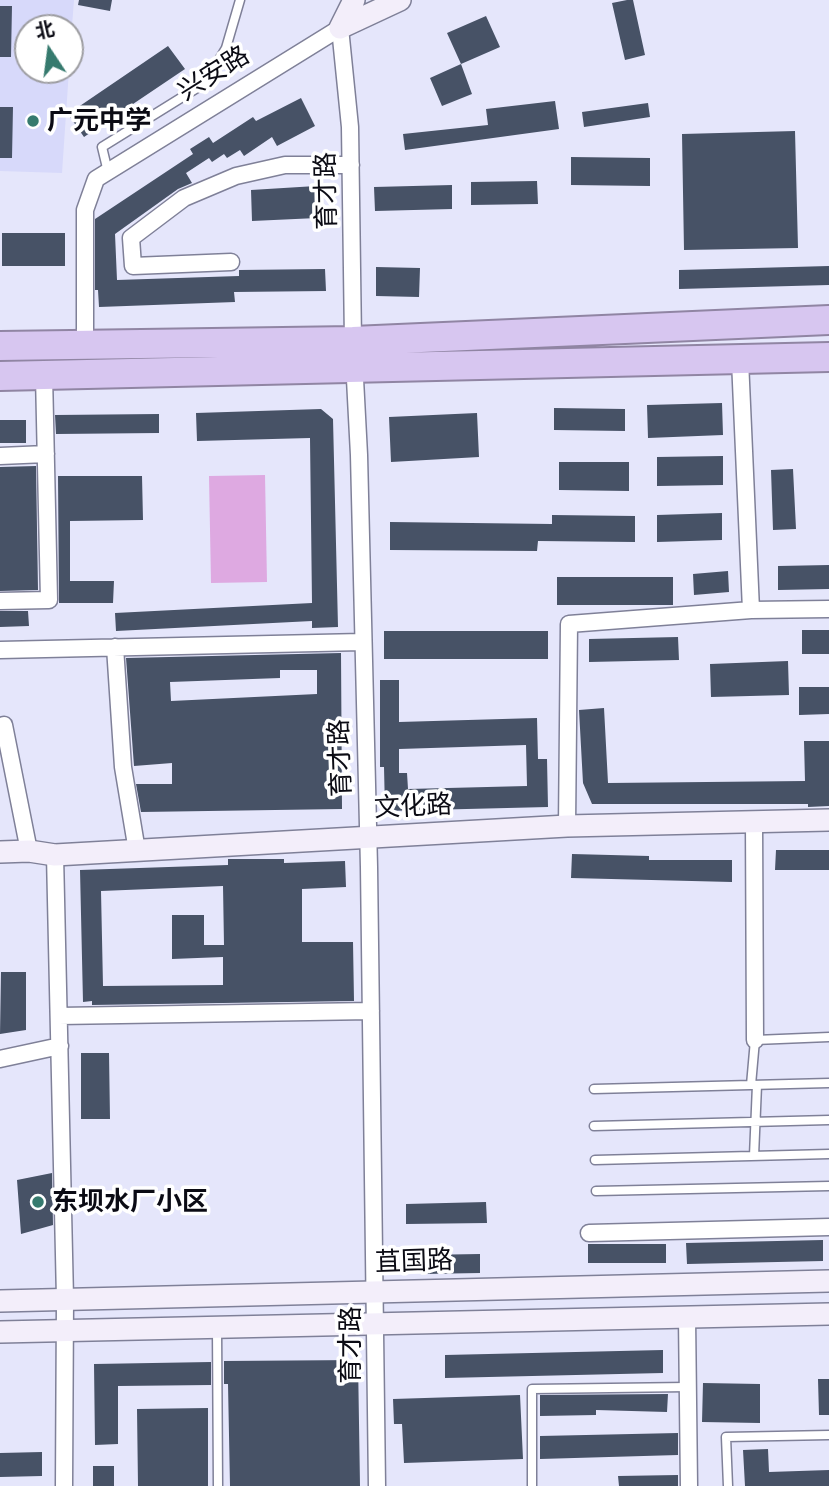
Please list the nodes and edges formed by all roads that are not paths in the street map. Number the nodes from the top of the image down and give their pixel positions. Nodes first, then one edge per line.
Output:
1 (240, 0) edge
2 (339, 0) edge
3 (355, 0) edge
4 (400, 0) edge
5 (340, 28) junction
6 (351, 165) junction
7 (108, 172) junction
8 (231, 262) dead end
9 (829, 320) edge
10 (353, 341) junction
11 (85, 345) junction
12 (0, 346) edge
13 (829, 357) edge
14 (740, 360) junction
15 (356, 370) junction
16 (44, 375) junction
17 (0, 376) edge
18 (46, 454) junction
19 (0, 456) edge
20 (0, 601) edge
21 (829, 609) edge
22 (751, 610) junction
23 (362, 642) junction
24 (115, 647) junction
25 (0, 650) edge
26 (4, 725) dead end
27 (829, 820) edge
28 (754, 822) junction
29 (567, 826) junction
30 (368, 838) junction
31 (29, 851) junction
32 (137, 851) junction
33 (0, 852) edge
34 (55, 855) junction
35 (371, 1012) junction
36 (59, 1017) junction
37 (829, 1037) edge
38 (755, 1040) junction
39 (60, 1046) junction
40 (0, 1059) edge
41 (829, 1083) edge
42 (754, 1085) junction
43 (594, 1089) dead end
44 (829, 1120) edge
45 (755, 1122) junction
46 (594, 1126) dead end
47 (829, 1154) edge
48 (754, 1156) junction
49 (595, 1160) dead end
50 (829, 1186) edge
51 (596, 1191) dead end
52 (829, 1227) edge
53 (589, 1233) dead end
54 (829, 1281) edge
55 (376, 1291) junction
56 (65, 1299) junction
57 (0, 1301) edge
58 (829, 1314) edge
59 (687, 1317) junction
60 (374, 1324) junction
61 (217, 1327) junction
62 (62, 1331) junction
63 (0, 1332) edge
64 (688, 1387) junction
65 (829, 1435) edge
66 (64, 1486) edge
67 (218, 1486) edge
68 (377, 1486) edge
69 (532, 1486) edge
70 (689, 1486) edge
71 (728, 1486) edge

1 - 7 lane
2 - 5 main road
3 - 5 main road
4 - 5 main road, 兴安路
5 - 6 street, 育才路
5 - 7 street, 兴安路
6 - 8 street
6 - 10 street, 育才路
7 - 11 street, 兴安路
9 - 10 highway
10 - 11 highway
10 - 15 street, 育才路
11 - 12 highway
13 - 14 highway
14 - 15 highway
14 - 22 street
15 - 16 highway
15 - 23 street, 育才路
16 - 17 highway
16 - 18 street
18 - 19 street
18 - 20 street
21 - 22 street
22 - 29 street
23 - 24 street
23 - 30 street, 育才路
24 - 25 street
24 - 32 street
26 - 31 street
27 - 28 main road, 文化路
28 - 29 main road, 文化路
28 - 38 street
29 - 30 main road, 文化路
30 - 32 main road, 文化路
30 - 35 street, 育才路
31 - 33 main road, 文化路
31 - 34 main road, 文化路
32 - 34 main road, 文化路
34 - 36 street
35 - 36 street
35 - 55 street, 育才路
36 - 39 street
37 - 38 lane
38 - 42 lane
39 - 40 street
39 - 56 street
41 - 42 lane
42 - 43 lane
42 - 45 lane
44 - 45 lane
45 - 46 lane
45 - 48 lane
47 - 48 lane
48 - 49 lane
50 - 51 lane
52 - 53 street
54 - 55 main road, 苴国路
55 - 56 main road, 苴国路
55 - 60 street, 育才路
56 - 57 main road, 苴国路
56 - 62 street
58 - 59 main road
59 - 60 main road
59 - 64 street
60 - 61 main road
60 - 68 street, 育才路
61 - 62 main road
61 - 67 lane
62 - 63 main road
62 - 66 street
64 - 69 lane
64 - 70 street
65 - 71 lane

